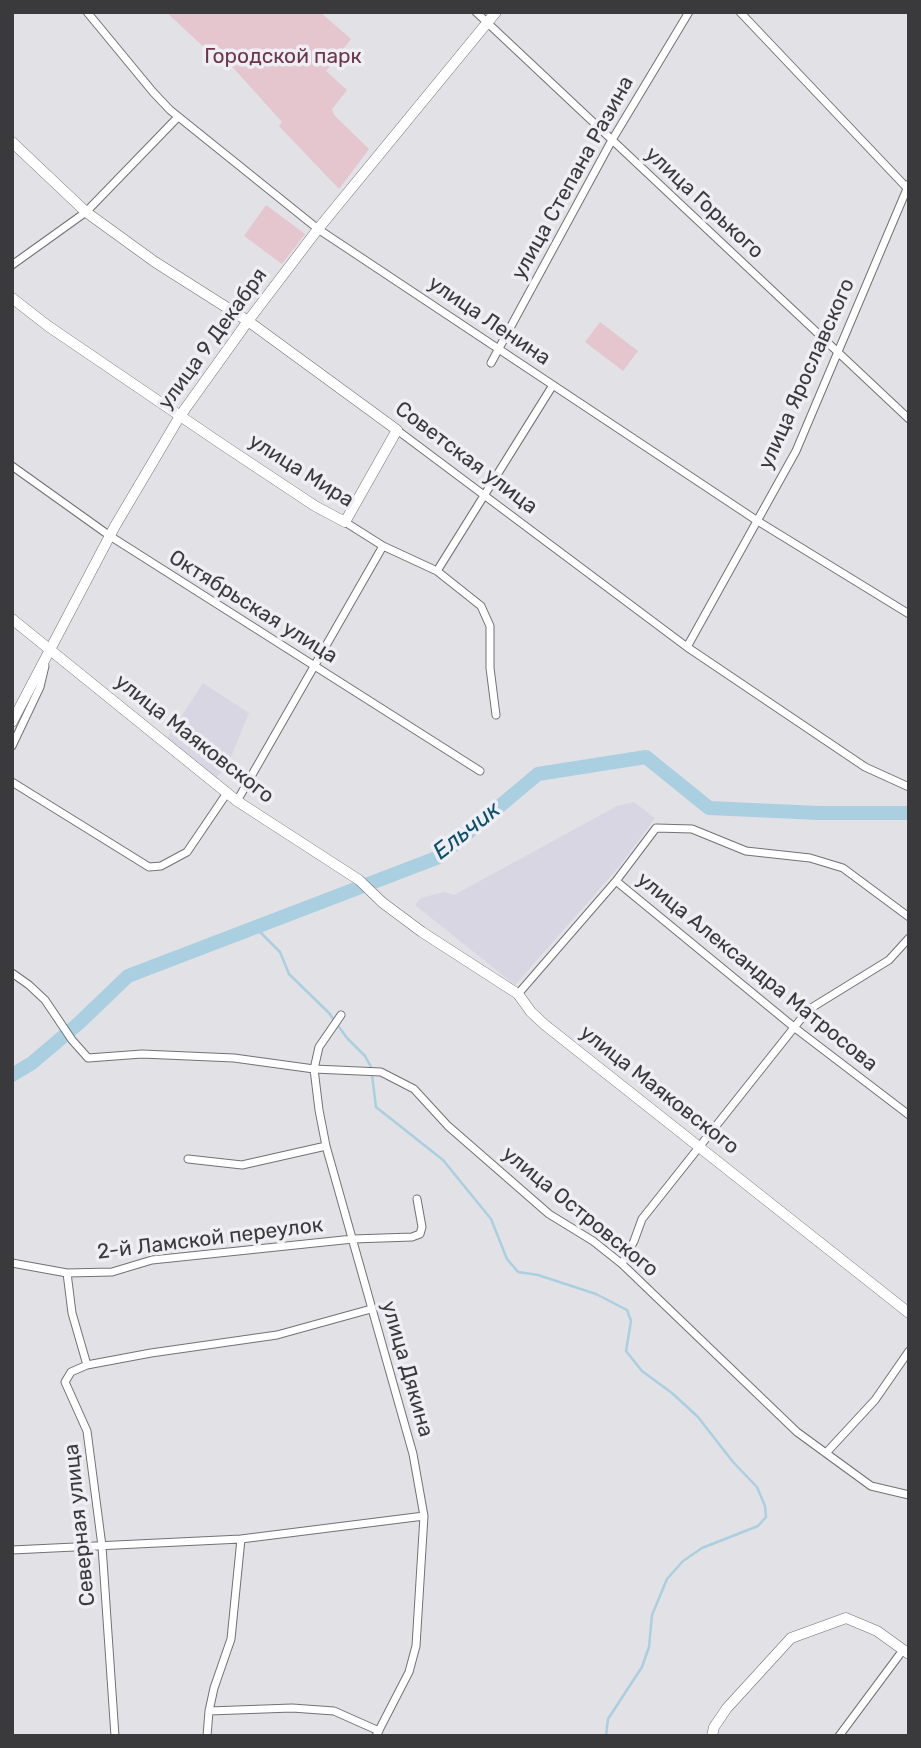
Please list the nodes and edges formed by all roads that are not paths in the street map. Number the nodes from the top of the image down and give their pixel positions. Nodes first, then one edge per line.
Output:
1 (87, 12) edge
2 (476, 12) edge
3 (496, 12) edge
4 (689, 12) edge
5 (740, 12) edge
6 (488, 23) junction
7 (178, 117) junction
8 (612, 140) junction
9 (12, 142) edge
10 (908, 187) edge
11 (86, 212) junction
12 (318, 229) junction
13 (12, 265) edge
14 (12, 298) edge
15 (248, 321) junction
16 (498, 348) junction
17 (839, 353) junction
18 (491, 363) dead end
19 (553, 385) junction
20 (180, 416) junction
21 (909, 419) edge
22 (397, 430) junction
23 (12, 466) edge
24 (484, 497) junction
25 (756, 520) junction
26 (345, 522) junction
27 (110, 536) junction
28 (383, 546) junction
29 (437, 571) junction
30 (909, 614) edge
31 (12, 619) edge
32 (687, 647) junction
33 (49, 653) junction
34 (313, 666) junction
35 (496, 715) dead end
36 (12, 722) edge
37 (12, 746) edge
38 (480, 771) dead end
39 (12, 782) edge
40 (909, 787) edge
41 (227, 793) junction
42 (237, 801) junction
43 (616, 881) junction
44 (909, 917) edge
45 (909, 938) edge
46 (12, 973) edge
47 (518, 994) junction
48 (341, 1015) dead end
49 (795, 1028) junction
50 (314, 1069) junction
51 (909, 1115) edge
52 (326, 1146) junction
53 (701, 1147) junction
54 (188, 1159) dead end
55 (417, 1199) dead end
56 (353, 1239) junction
57 (12, 1263) edge
58 (622, 1264) junction
59 (67, 1273) junction
60 (371, 1309) junction
61 (909, 1313) edge
62 (909, 1350) edge
63 (87, 1366) junction
64 (826, 1453) junction
65 (909, 1495) edge
66 (424, 1516) junction
67 (241, 1539) junction
68 (102, 1546) junction
69 (12, 1550) edge
70 (906, 1652) edge
71 (209, 1711) junction
72 (377, 1733) edge
73 (115, 1736) edge
74 (207, 1736) edge
75 (712, 1736) edge
76 (839, 1736) edge

1 - 7 street, улица Ленина
2 - 6 street, улица Горького
3 - 6 main road, улица 9 Декабря
4 - 8 street, улица Степана Разина
5 - 10 street
6 - 8 street, улица Горького
6 - 12 main road, улица 9 Декабря
7 - 11 street
7 - 12 street, улица Ленина
8 - 16 street, улица Степана Разина
8 - 17 street, улица Горького
9 - 11 main road, Советская улица
10 - 17 street, улица Ярославского
11 - 13 street
11 - 15 main road, Советская улица
12 - 15 main road, улица 9 Декабря
12 - 16 street, улица Ленина
14 - 20 main road, улица Мира
15 - 20 main road, улица 9 Декабря
15 - 22 main road, Советская улица
16 - 18 street, улица Степана Разина
16 - 19 street, улица Ленина
17 - 21 street, улица Горького
17 - 25 street, улица Ярославского
19 - 24 street
19 - 25 street, улица Ленина
20 - 26 main road, улица Мира
20 - 27 main road, улица 9 Декабря
22 - 24 street, Советская улица
22 - 26 main road
23 - 27 street, Октябрьская улица
24 - 29 street
24 - 32 street, Советская улица
25 - 30 street, улица Ленина
25 - 32 street, улица Ярославского
26 - 28 street, улица Мира
27 - 33 main road, улица 9 Декабря
27 - 34 street, Октябрьская улица
28 - 29 street, улица Мира
28 - 34 street
29 - 35 street, улица Мира
31 - 33 main road, улица Маяковского
32 - 40 street, Советская улица
33 - 36 main road, улица 9 Декабря
33 - 37 street
33 - 41 main road, улица Маяковского
34 - 38 street, Октябрьская улица
34 - 42 street
39 - 41 street
41 - 42 main road, улица Маяковского
42 - 47 main road, улица Маяковского
43 - 44 street, улица Александра Матросова
43 - 47 street, улица Александра Матросова
43 - 49 street, улица Александра Матросова
45 - 49 street
46 - 50 street, улица Островского
47 - 53 main road, улица Маяковского
48 - 50 street, улица Дякина
49 - 51 street, улица Александра Матросова
49 - 53 street
50 - 52 street, улица Дякина
50 - 58 street, улица Островского
52 - 54 street
52 - 56 street, улица Дякина
53 - 58 street
53 - 61 main road, улица Маяковского
55 - 56 street, 2-й Ламской переулок
56 - 59 street, 2-й Ламской переулок
56 - 60 street, улица Дякина
57 - 59 street, 2-й Ламской переулок
58 - 64 street, улица Островского
59 - 63 street
60 - 63 street
60 - 66 street, улица Дякина
62 - 64 street
63 - 68 street, Северная улица
64 - 65 street, улица Островского
66 - 67 street
66 - 72 street, улица Дякина
67 - 68 street
67 - 71 street
68 - 69 street
68 - 73 street, Северная улица
70 - 75 main road
70 - 76 street
71 - 72 street
71 - 74 street

